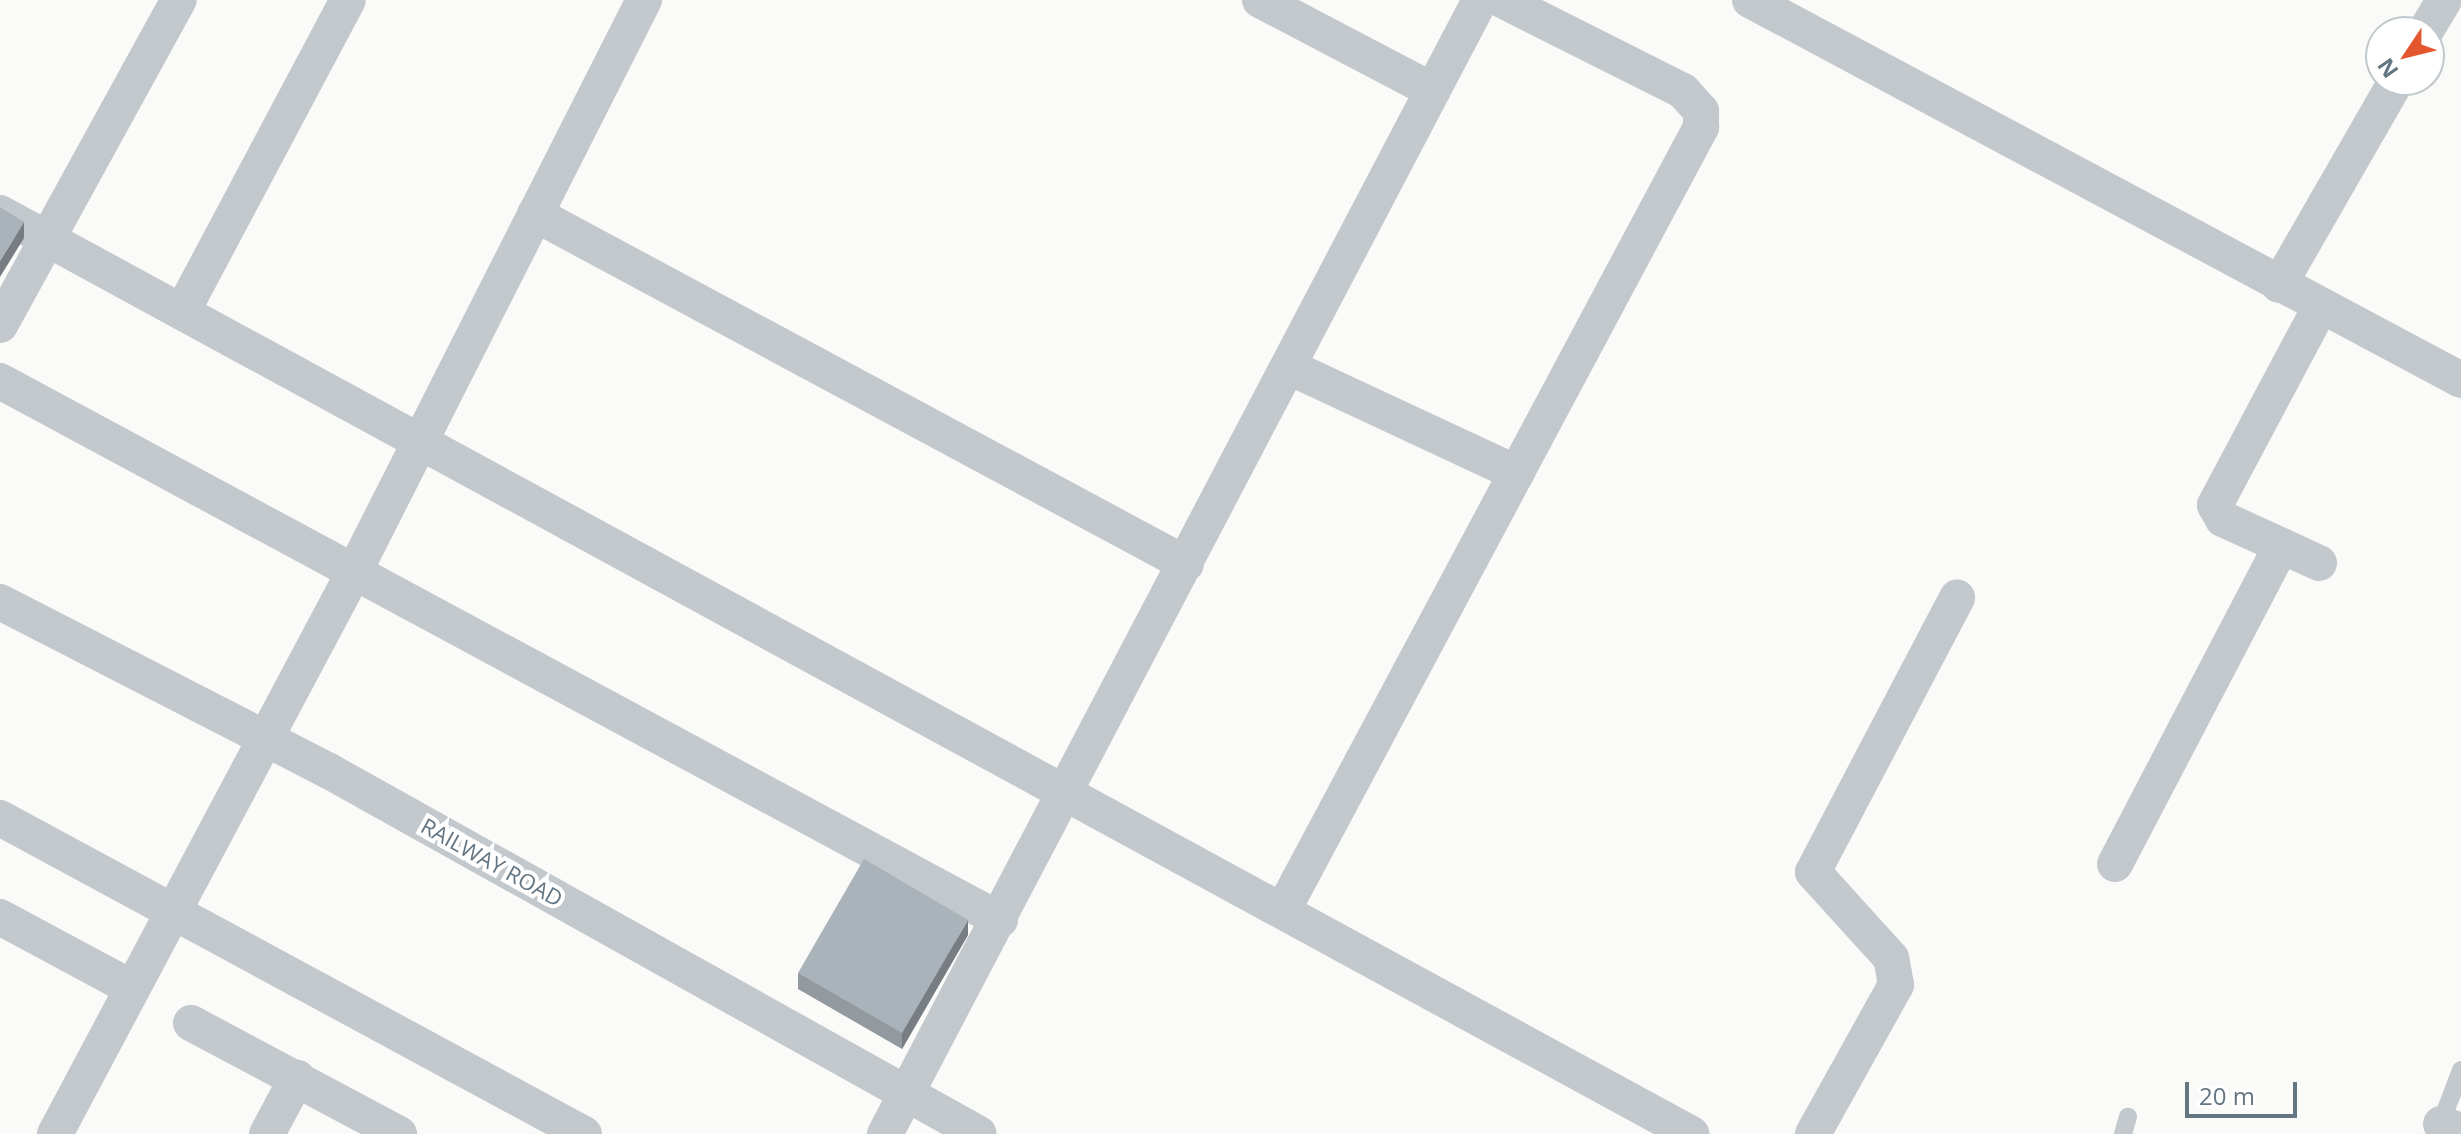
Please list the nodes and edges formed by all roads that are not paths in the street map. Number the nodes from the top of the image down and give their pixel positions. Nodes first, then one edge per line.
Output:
1 (179, 0) edge
2 (348, 0) edge
3 (644, 0) edge
4 (1260, 0) edge
5 (1480, 0) edge
6 (1502, 0) edge
7 (1750, 0) edge
8 (1433, 91) junction
9 (2388, 96) edge
10 (0, 213) edge
11 (535, 214) junction
12 (45, 236) junction
13 (2279, 285) junction
14 (2319, 309) junction
15 (182, 312) junction
16 (0, 325) edge
17 (1289, 367) junction
18 (2461, 380) edge
19 (0, 381) edge
20 (416, 445) junction
21 (1516, 473) junction
22 (2281, 546) junction
23 (2319, 563) dead end
24 (1186, 564) junction
25 (352, 576) junction
26 (1957, 598) dead end
27 (0, 602) edge
28 (261, 735) junction
29 (1066, 793) junction
30 (0, 818) edge
31 (2115, 864) dead end
32 (1283, 910) junction
33 (171, 912) junction
34 (0, 917) edge
35 (1000, 920) junction
36 (132, 988) junction
37 (191, 1023) dead end
38 (2461, 1070) edge
39 (297, 1078) junction
40 (908, 1095) junction
41 (2446, 1129) edge
42 (55, 1134) edge
43 (267, 1134) edge
44 (399, 1134) edge
45 (584, 1134) edge
46 (885, 1134) edge
47 (979, 1134) edge
48 (1691, 1134) edge
49 (1813, 1134) edge

1 - 12 street
2 - 15 street
3 - 11 street
4 - 8 street
5 - 8 street
6 - 21 street
7 - 13 street
8 - 17 street
9 - 13 street
10 - 12 street
11 - 20 street
11 - 24 street
12 - 15 street
12 - 16 street
13 - 14 street
14 - 18 street
14 - 22 street
15 - 20 street
17 - 21 street
17 - 24 street
19 - 25 street
20 - 25 street
20 - 29 street
21 - 32 street
22 - 23 street
22 - 31 street
24 - 29 street
25 - 28 street
25 - 35 street
26 - 49 street
27 - 28 street, RAILWAY ROAD
28 - 33 street
28 - 40 street, RAILWAY ROAD
29 - 32 street
29 - 35 street
30 - 33 street
32 - 48 street
33 - 36 street
33 - 45 street
34 - 36 street
35 - 40 street
36 - 42 street
37 - 39 street
38 - 41 lane
39 - 43 street
39 - 44 street
40 - 46 street
40 - 47 street, RAILWAY ROAD

